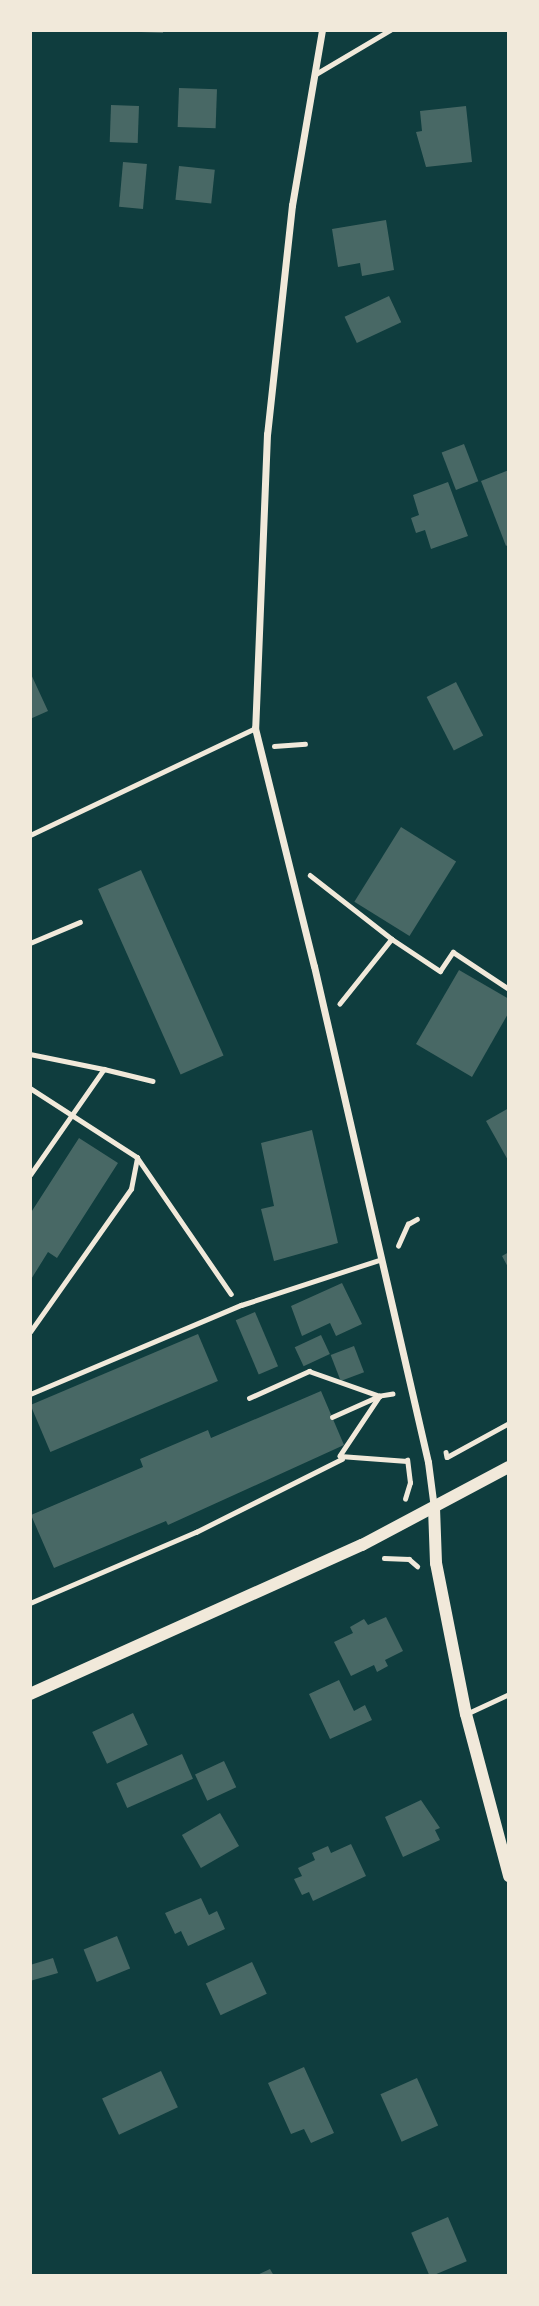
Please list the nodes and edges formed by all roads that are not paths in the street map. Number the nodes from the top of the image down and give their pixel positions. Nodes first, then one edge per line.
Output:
1 (322, 30) edge
2 (390, 30) edge
3 (314, 75) junction
4 (255, 728) junction
5 (30, 835) edge
6 (382, 1259) junction
7 (30, 1394) edge
8 (509, 1467) edge
9 (434, 1508) junction
10 (509, 1693) edge
11 (30, 1694) edge
12 (466, 1714) junction
13 (509, 1876) edge

1 - 3 street
2 - 3 lane
3 - 4 street
4 - 5 lane
4 - 6 street
6 - 7 lane
6 - 9 street
8 - 9 street
9 - 11 street
9 - 12 street
10 - 12 lane
12 - 13 street

